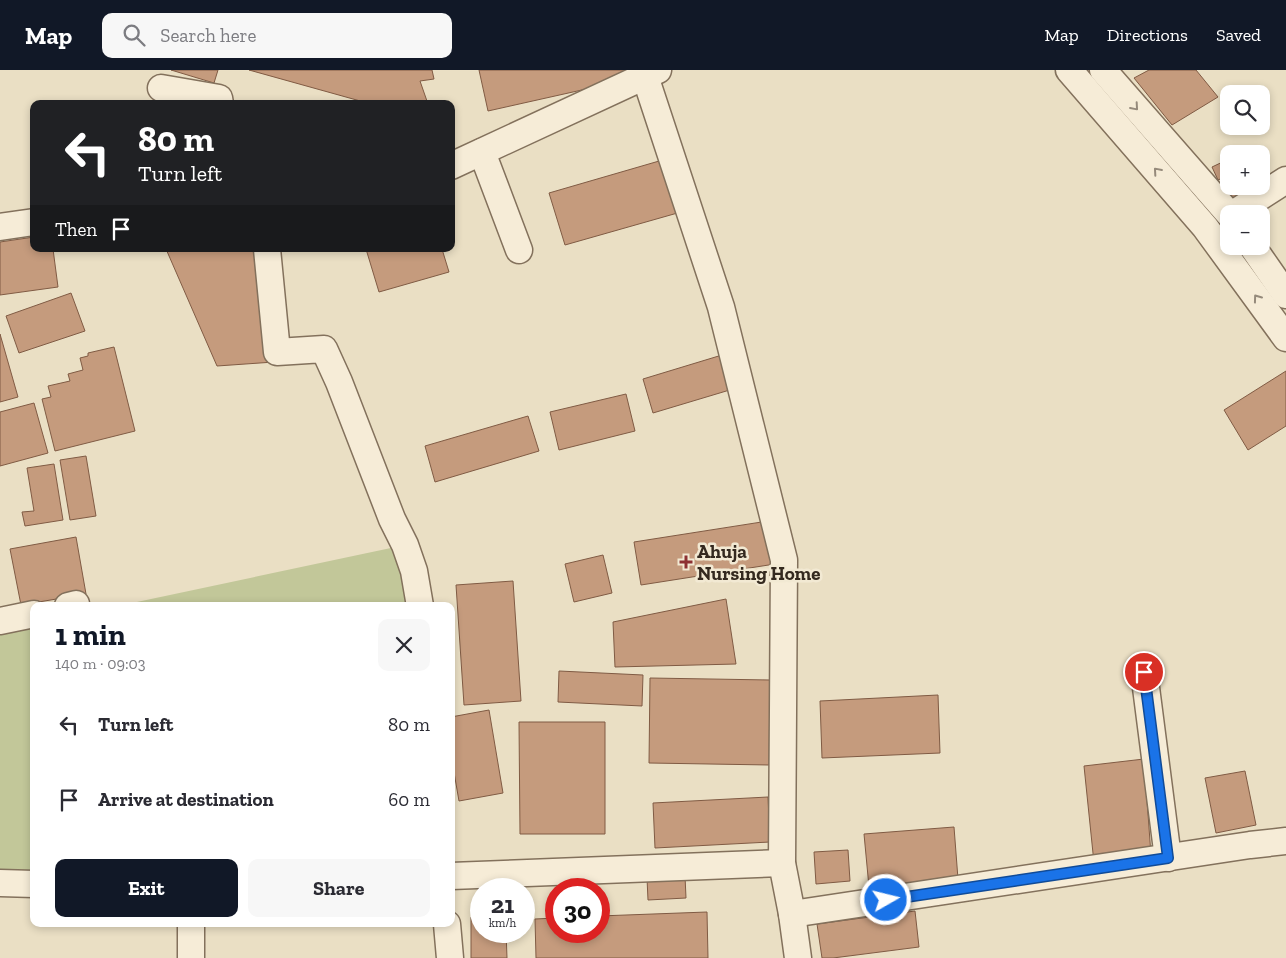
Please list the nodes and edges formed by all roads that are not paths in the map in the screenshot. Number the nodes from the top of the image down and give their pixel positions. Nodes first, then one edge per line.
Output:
1 (1069, 70) edge
2 (1104, 70) edge
3 (649, 72) edge
4 (161, 88) dead end
5 (219, 100) edge
6 (482, 152) junction
7 (455, 164) edge
8 (1286, 180) edge
9 (1248, 205) edge
10 (1220, 218) edge
11 (1220, 219) edge
12 (30, 223) edge
13 (0, 227) edge
14 (519, 250) dead end
15 (267, 252) edge
16 (1241, 255) edge
17 (1258, 255) edge
18 (1286, 295) edge
19 (1286, 338) edge
20 (419, 602) edge
21 (30, 615) edge
22 (0, 621) edge
23 (1144, 672) dead end
24 (1286, 841) edge
25 (1168, 858) junction
26 (782, 862) junction
27 (455, 876) edge
28 (0, 883) edge
29 (30, 884) edge
30 (792, 914) junction
31 (190, 927) edge
32 (448, 927) edge
33 (191, 958) edge
34 (450, 958) edge
35 (798, 958) edge

11 -> 1 street
2 -> 10 street
3 - 6 street
3 - 26 street
4 - 5 street
6 - 7 street
6 - 14 street
8 - 9 street
12 - 13 street
15 - 20 street
19 -> 16 street
17 - 18 street
21 - 22 street
23 - 25 street
24 - 25 street
25 - 30 street
26 - 27 street
26 - 30 street
28 - 29 street
30 - 35 street
31 - 33 street
32 - 34 street

